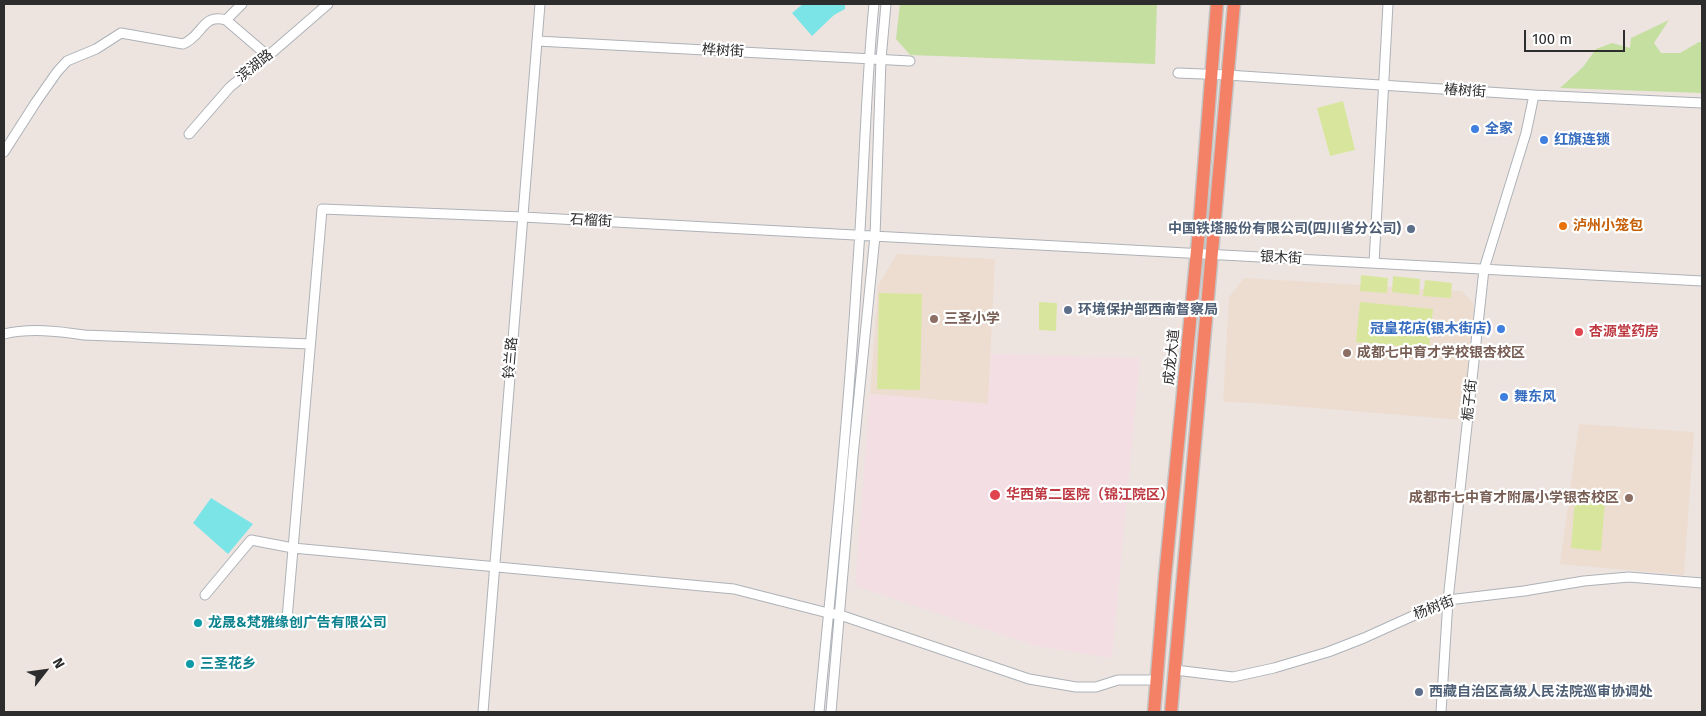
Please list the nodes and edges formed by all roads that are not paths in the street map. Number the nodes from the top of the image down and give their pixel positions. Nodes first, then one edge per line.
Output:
1 (242, 4) edge
2 (328, 4) edge
3 (540, 4) edge
4 (874, 4) edge
5 (886, 4) edge
6 (1217, 4) edge
7 (1234, 4) edge
8 (1388, 4) edge
9 (226, 20) junction
10 (537, 41) junction
11 (268, 56) junction
12 (868, 59) junction
13 (881, 59) junction
14 (910, 61) dead end
15 (1178, 73) dead end
16 (1211, 75) junction
17 (1228, 75) junction
18 (1384, 85) junction
19 (1534, 95) junction
20 (1702, 103) edge
21 (189, 134) dead end
22 (4, 152) edge
23 (523, 217) junction
24 (859, 235) junction
25 (875, 236) junction
26 (1197, 254) junction
27 (1213, 254) junction
28 (1374, 263) junction
29 (1484, 269) junction
30 (1702, 281) edge
31 (4, 334) edge
32 (310, 344) junction
33 (293, 548) junction
34 (494, 566) junction
35 (1702, 583) edge
36 (205, 595) dead end
37 (1448, 600) junction
38 (828, 614) junction
39 (840, 614) junction
40 (287, 619) dead end
41 (1175, 670) junction
42 (1156, 680) junction
43 (483, 712) edge
44 (819, 712) edge
45 (831, 712) edge
46 (1154, 712) edge
47 (1171, 712) edge
48 (1441, 712) edge

1 - 9 street
2 - 11 street, 滨湖路
3 - 10 street, 铃兰路
4 - 12 street
5 - 13 street
6 - 16 highway, 成龙大道
7 - 17 highway
8 - 18 street
9 - 11 street
9 - 22 street
10 - 12 street, 桦树街
10 - 23 street, 铃兰路
11 - 21 street, 滨湖路
12 - 13 street, 桦树街
12 - 24 street
13 - 14 street, 桦树街
13 - 25 street
15 - 16 street
16 - 17 street
16 - 26 highway, 成龙大道
17 - 18 street, 椿树街
17 - 27 highway
18 - 19 street, 椿树街
18 - 28 street
19 - 20 street, 椿树街
19 - 29 street, 栀子街
23 - 24 street, 石榴街
23 - 32 street, 石榴街
23 - 34 street, 铃兰路
24 - 25 street, 银木街
24 - 38 street
25 - 26 street, 银木街
25 - 39 street
26 - 27 street, 银木街
26 - 42 highway, 成龙大道
27 - 28 street, 银木街
27 - 41 highway
28 - 29 street, 银木街
29 - 30 street, 银木街
29 - 37 street, 栀子街
31 - 32 street
32 - 33 street
33 - 34 street
33 - 36 street
33 - 40 street
34 - 38 street
34 - 43 street, 铃兰路
35 - 37 street, 杨树街
37 - 41 street, 杨树街
37 - 48 street, 栀子街
38 - 39 street
38 - 44 street
39 - 42 street
39 - 45 street
41 - 47 highway
42 - 46 highway, 成龙大道

